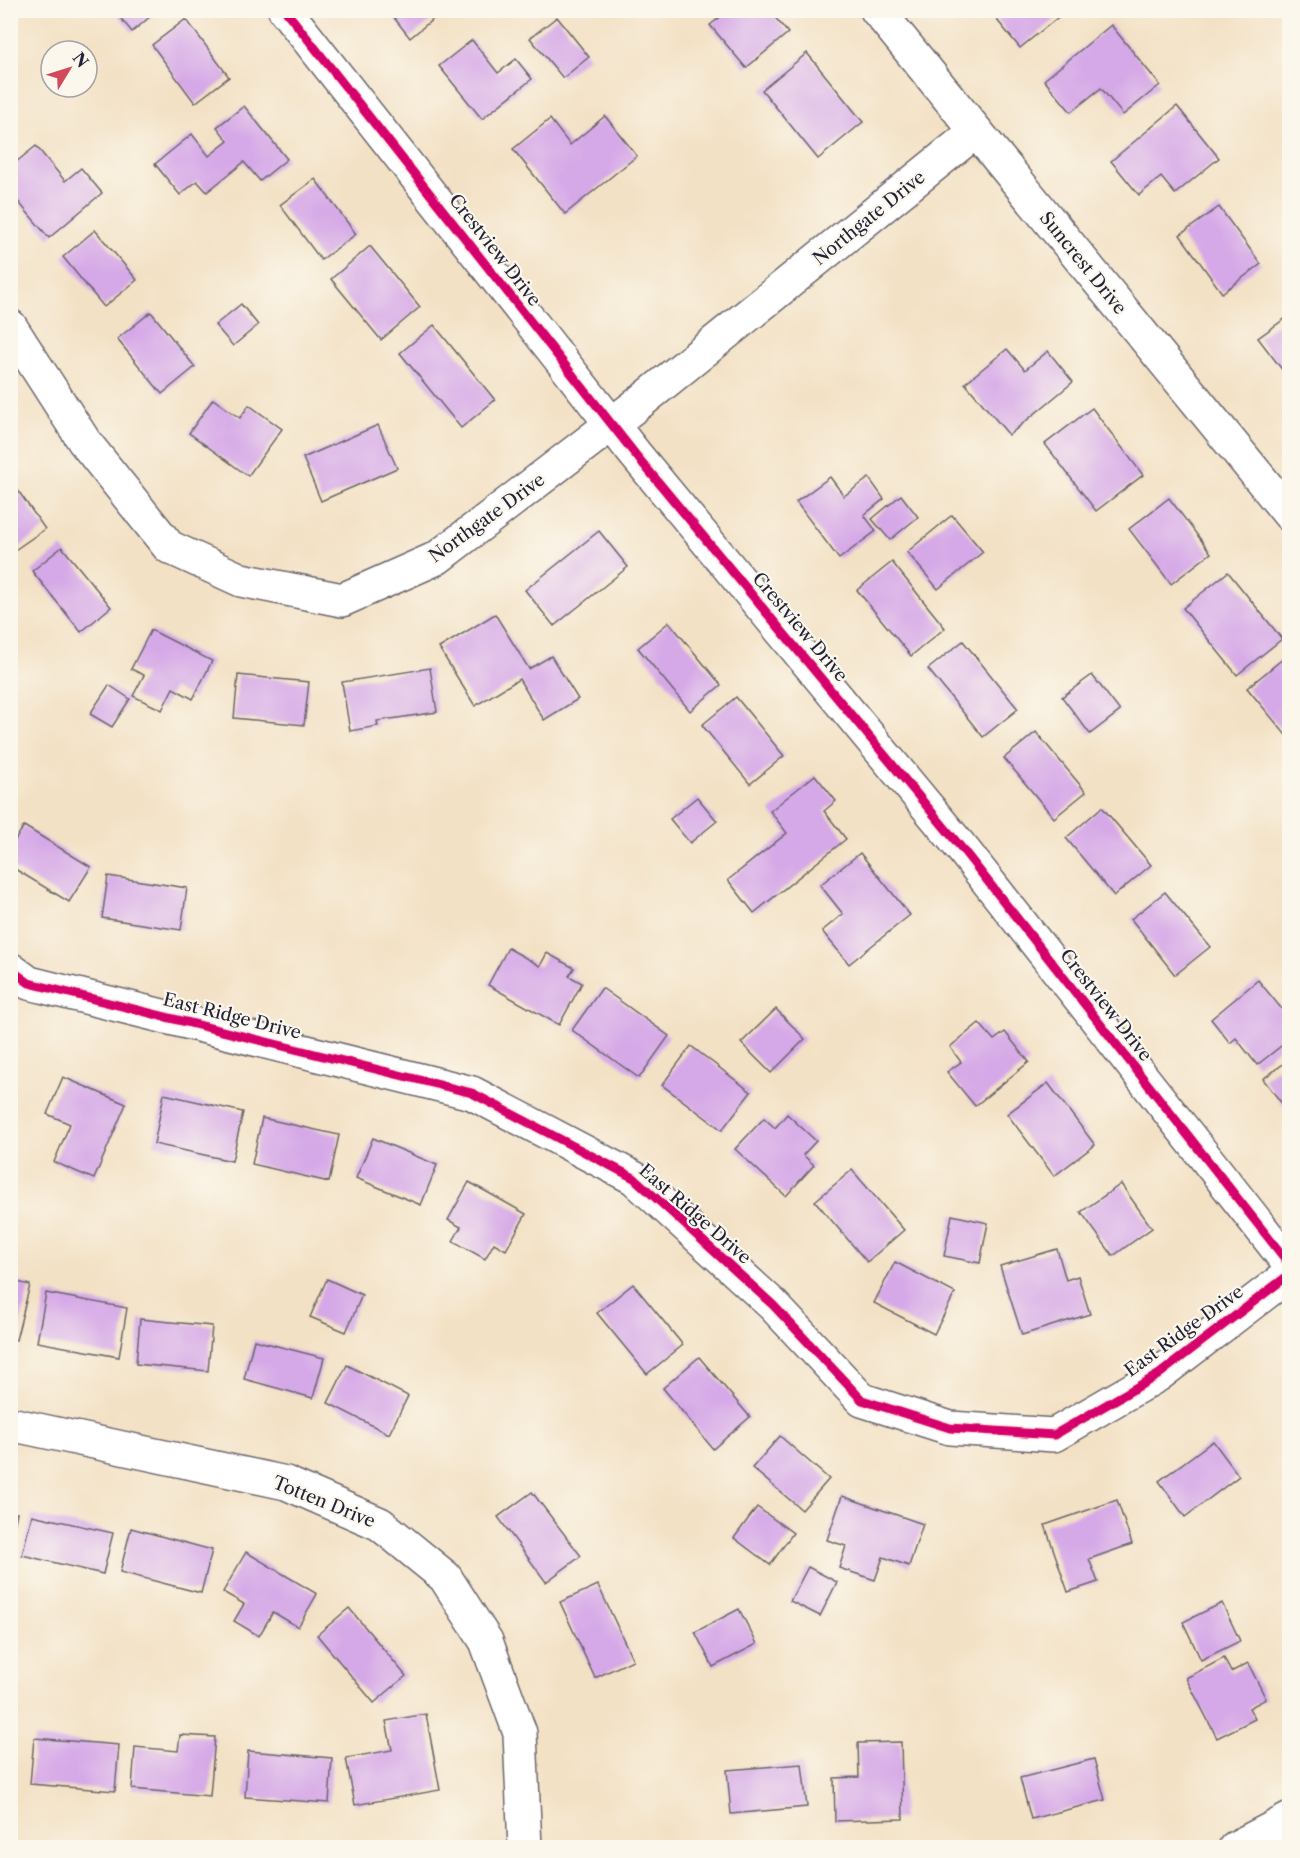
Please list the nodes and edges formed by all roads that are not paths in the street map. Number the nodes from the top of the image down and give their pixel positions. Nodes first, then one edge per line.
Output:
1 (285, 10) edge
2 (877, 10) edge
3 (975, 132) junction
4 (10, 326) edge
5 (612, 424) junction
6 (1290, 515) edge
7 (10, 969) edge
8 (1290, 1265) edge
9 (1290, 1274) edge
10 (10, 1424) edge
11 (1290, 1819) edge
12 (525, 1848) edge
13 (1235, 1848) edge

1 - 5 street, Crestview Drive
2 - 3 street, Suncrest Drive
3 - 5 street, Northgate Drive
3 - 6 street, Suncrest Drive
4 - 5 street, Northgate Drive
5 - 8 street, Crestview Drive
7 - 9 street, East Ridge Drive
10 - 12 street, Totten Drive
11 - 13 street

